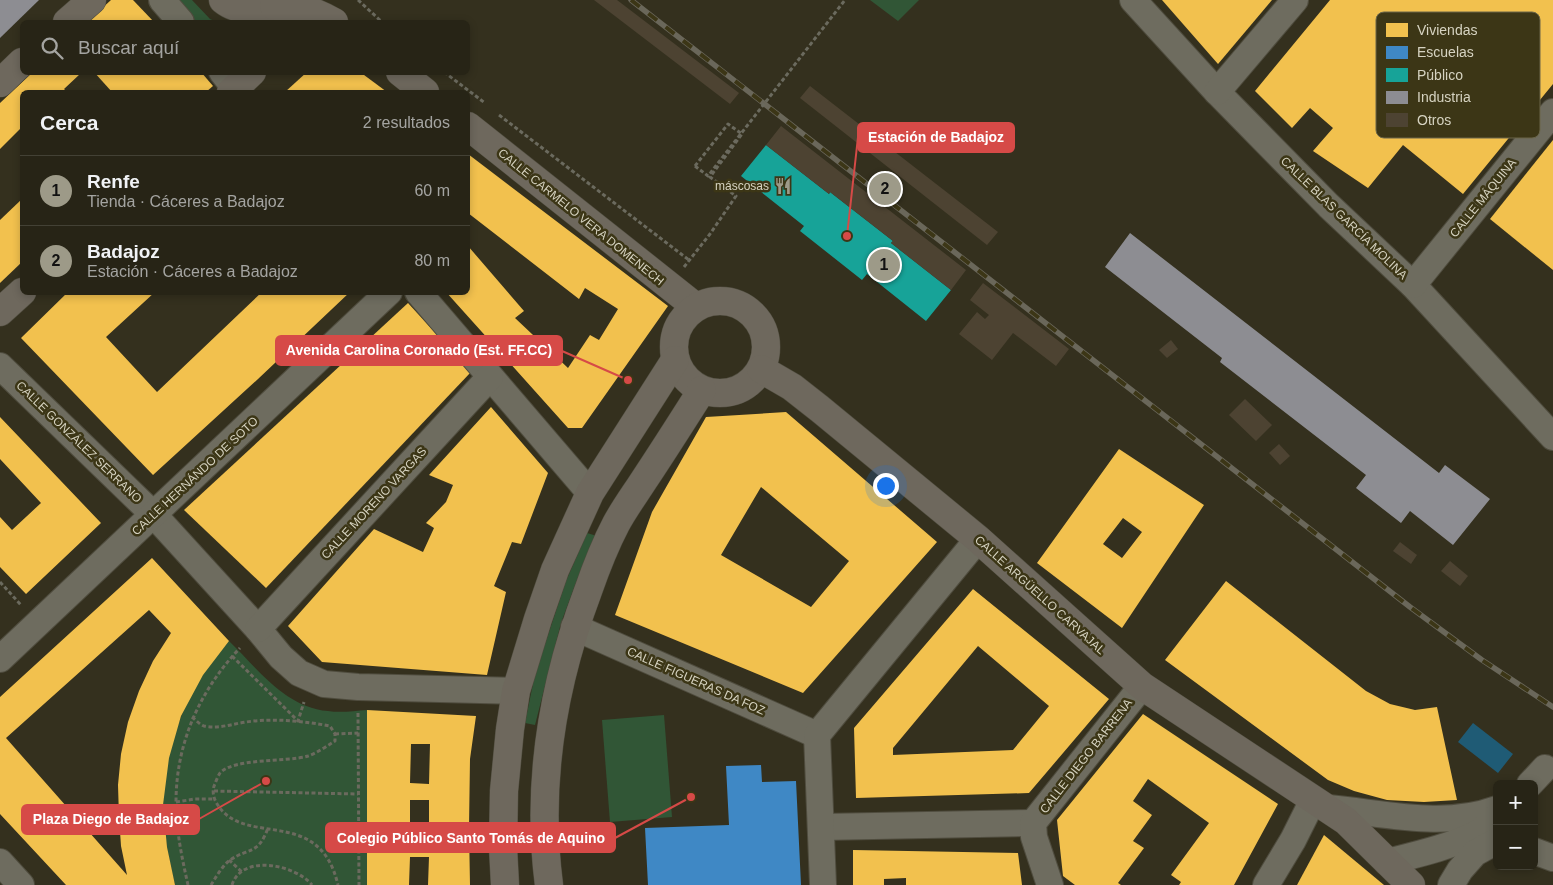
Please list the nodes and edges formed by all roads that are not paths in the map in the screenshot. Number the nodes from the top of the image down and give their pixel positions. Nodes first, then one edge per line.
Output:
1 (92, 0) edge
2 (162, 0) edge
3 (223, 0) edge
4 (1133, 0) edge
5 (1295, 0) edge
6 (281, 3) edge
7 (327, 17) edge
8 (69, 20) edge
9 (178, 20) edge
10 (20, 64) edge
11 (404, 75) edge
12 (0, 83) edge
13 (422, 90) edge
14 (1217, 92) junction
15 (1553, 112) edge
16 (470, 128) edge
17 (1540, 128) edge
18 (1532, 138) edge
19 (1413, 285) junction
20 (20, 294) edge
21 (386, 295) edge
22 (421, 295) edge
23 (696, 307) junction
24 (0, 312) edge
25 (675, 360) junction
26 (0, 366) edge
27 (761, 369) junction
28 (490, 377) junction
29 (702, 390) junction
30 (1553, 437) edge
31 (590, 493) junction
32 (154, 515) junction
33 (978, 540) junction
34 (574, 627) junction
35 (258, 629) junction
36 (0, 659) edge
37 (1142, 686) junction
38 (516, 691) junction
39 (817, 735) junction
40 (1320, 804) junction
41 (1493, 810) edge
42 (1449, 818) junction
43 (1493, 820) edge
44 (1033, 823) junction
45 (822, 827) junction
46 (1493, 843) edge
47 (1538, 852) edge
48 (1553, 858) edge
49 (0, 862) edge
50 (1388, 862) junction
51 (21, 885) edge
52 (505, 885) edge
53 (549, 885) edge
54 (824, 885) edge
55 (1050, 885) edge
56 (1266, 885) edge
57 (1411, 885) edge
58 (1451, 885) edge

1 - 8 main road
2 - 9 street
3 - 6 main road
4 - 14 street, CALLE BLAS GARCÍA MOLINA
5 - 14 street
6 - 7 main road
10 - 12 main road
11 - 13 main road
14 - 19 street, CALLE BLAS GARCÍA MOLINA
15 - 17 street, CALLE MÁQUINA
16 - 23 main road, CALLE CARMELO VERA DOMENECH
18 - 19 street, CALLE MÁQUINA
19 - 30 street, CALLE BLAS GARCÍA MOLINA
20 - 24 main road
21 - 32 street, CALLE HERNÁNDO DE SOTO
22 - 28 street
23 - 25 main road
23 - 27 main road
25 - 29 main road
25 - 31 main road
26 - 32 street, CALLE GONZÁLEZ SERRANO
27 - 29 main road
27 - 33 main road, CALLE ARGÜELLO CARVAJAL
28 - 31 street
28 - 35 street, CALLE MORENO VARGAS
29 - 34 main road
31 - 38 main road
32 - 35 street, CALLE GONZÁLEZ SERRANO
32 - 36 street, CALLE HERNÁNDO DE SOTO
33 - 37 main road, CALLE ARGÜELLO CARVAJAL
33 - 39 street
34 - 39 street, CALLE FIGUERAS DA FOZ
34 - 53 main road
35 - 38 street, CALLE GONZÁLEZ SERRANO
37 - 40 main road, CALLE ARGÜELLO CARVAJAL
37 - 44 street, CALLE DIEGO BARRENA
38 - 52 main road
39 - 45 street
40 - 42 street, CALLE ARGÜELLO CARVAJAL
40 - 50 main road, CALLE ARGÜELLO CARVAJAL
40 - 56 street
41 - 42 street, CALLE ARGÜELLO CARVAJAL
42 - 50 street, CALLE ARGÜELLO CARVAJAL
43 - 50 street
44 - 45 street
44 - 55 street, CALLE DIEGO BARRENA
45 - 54 street
46 - 58 street
47 - 48 street
49 - 51 street
50 - 57 main road, CALLE ARGÜELLO CARVAJAL

